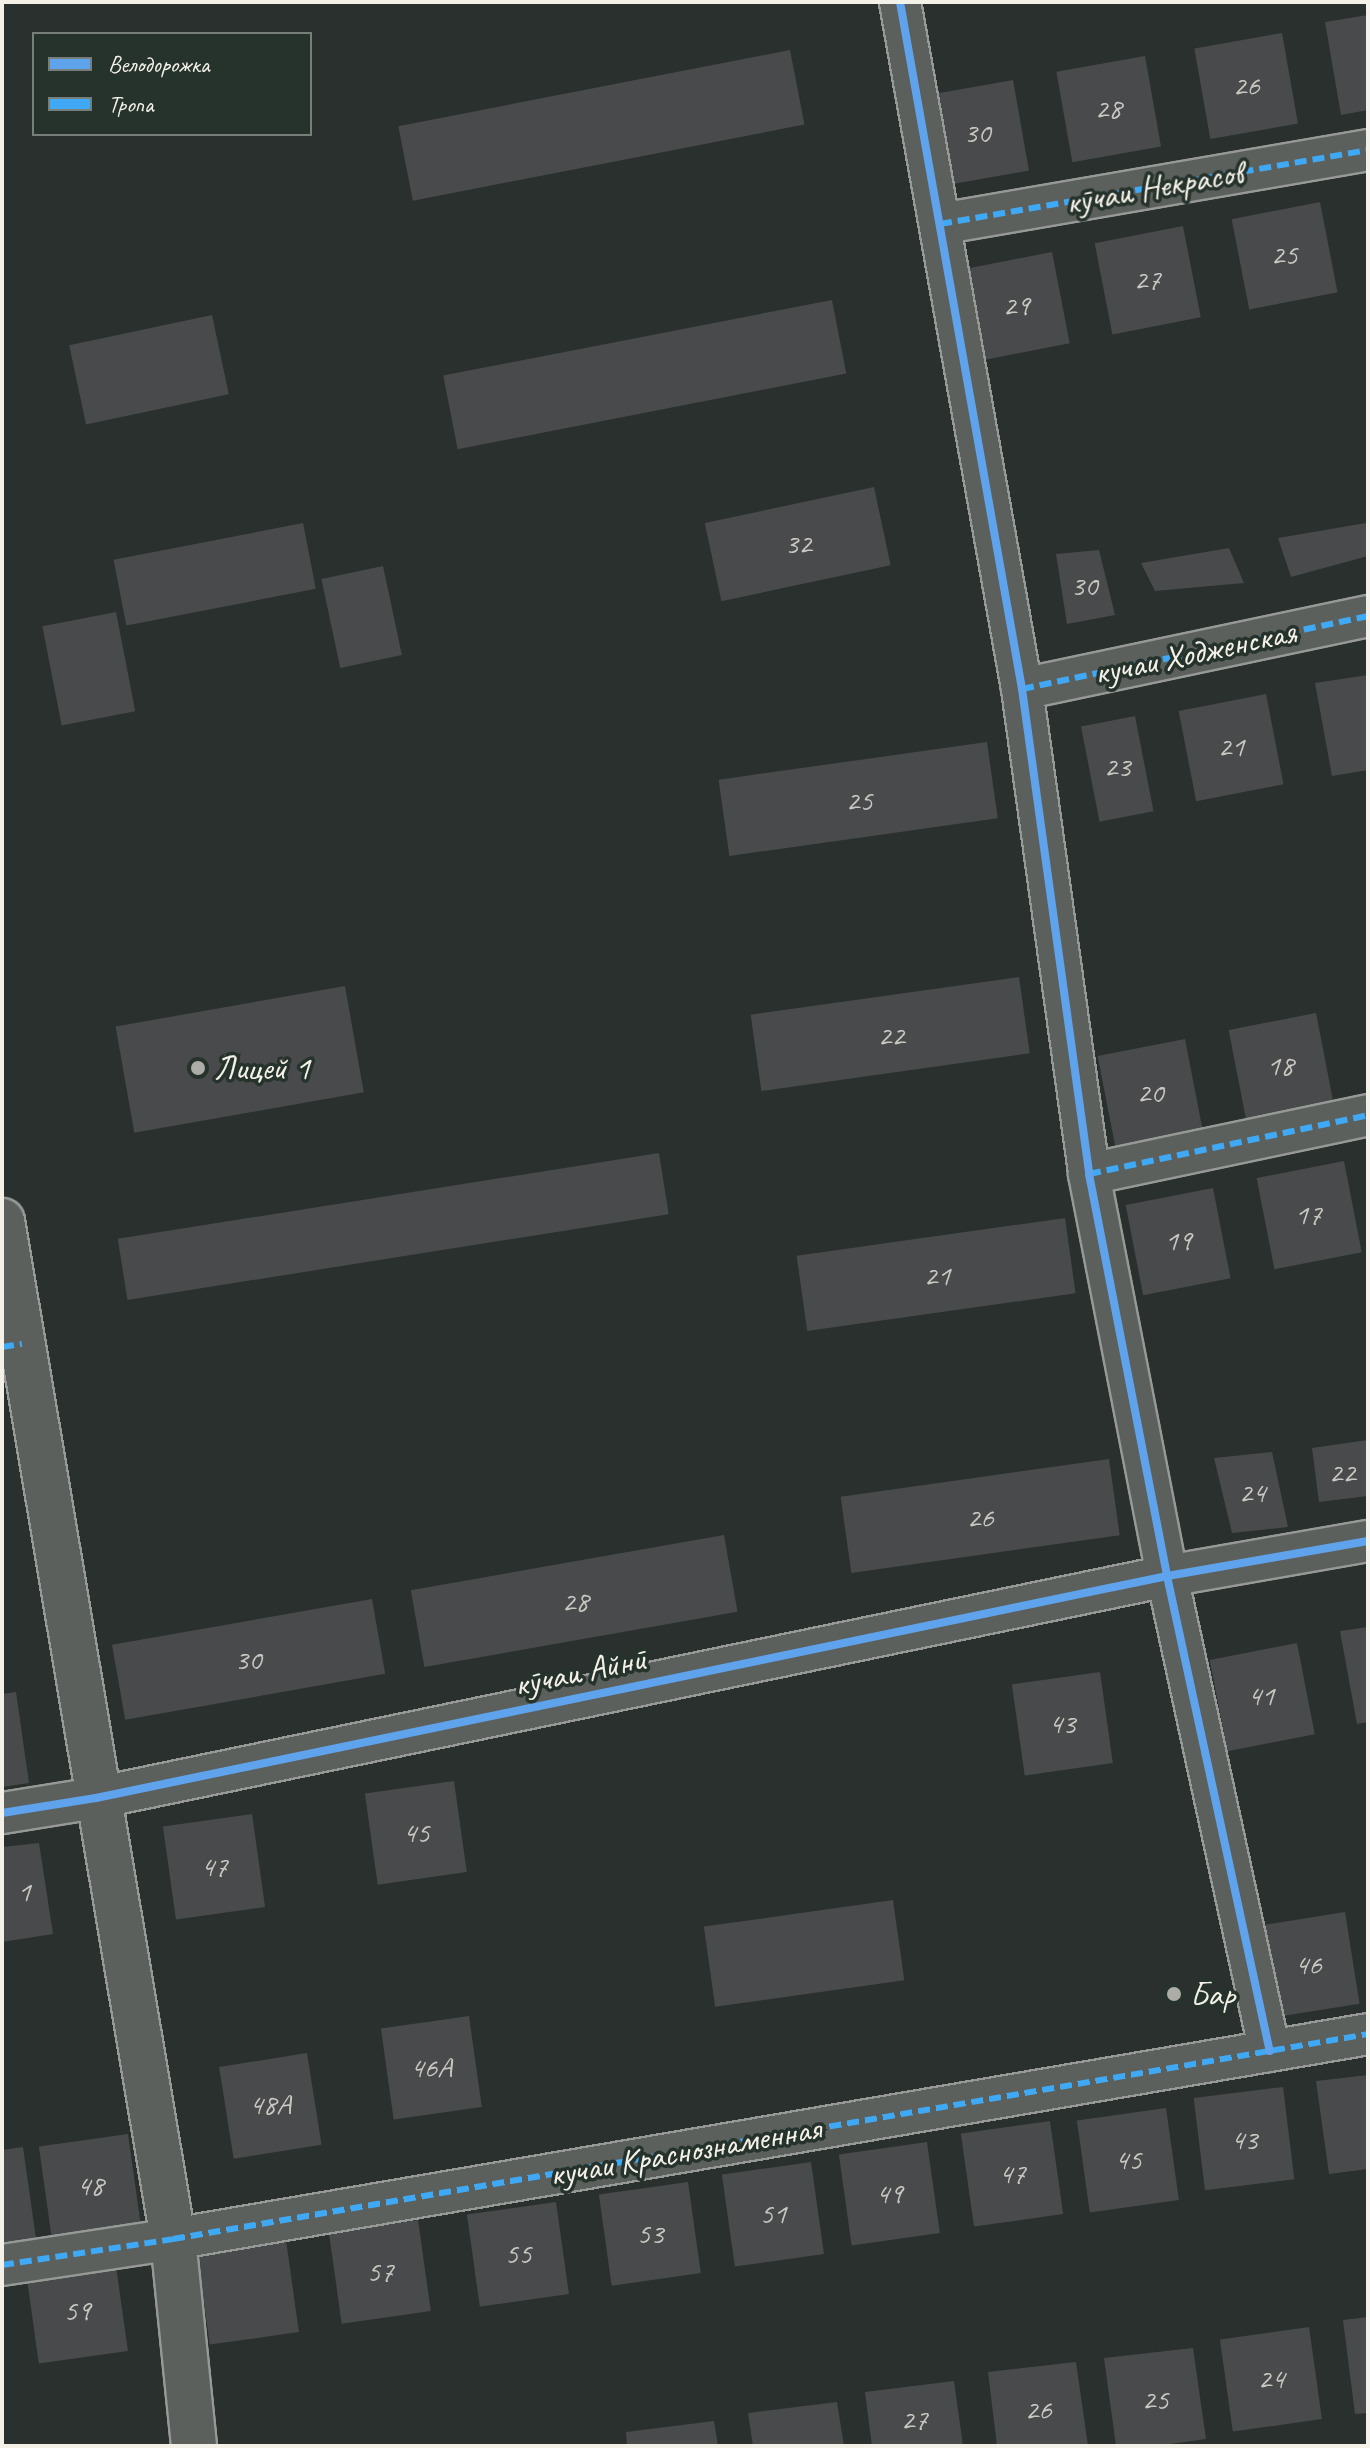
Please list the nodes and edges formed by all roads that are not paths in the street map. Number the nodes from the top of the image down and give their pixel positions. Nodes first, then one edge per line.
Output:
1 (900, 2) edge
2 (1368, 150) edge
3 (940, 224) junction
4 (1368, 616) edge
5 (1022, 689) junction
6 (1368, 1115) edge
7 (1089, 1174) junction
8 (2, 1221) edge
9 (12, 1346) edge
10 (1368, 1541) edge
11 (1167, 1576) junction
12 (96, 1798) junction
13 (2, 1813) edge
14 (1368, 2034) edge
15 (1270, 2051) junction
16 (173, 2239) junction
17 (2, 2265) edge
18 (194, 2446) edge

1 - 3 street
2 - 3 street, кӯчаи Некрасов
3 - 5 street
4 - 5 street, кучаи Ходженская
5 - 7 street
6 - 7 street
7 - 11 street
8 - 9 street
9 - 12 street
10 - 11 street, кӯчаи Айнӣ
11 - 12 street, кӯчаи Айнӣ
11 - 15 street
12 - 13 street, кӯчаи Айнӣ
12 - 16 street
14 - 15 street, кучаи Краснознаменная
15 - 16 street, кучаи Краснознаменная
16 - 17 street, кучаи Краснознаменная
16 - 18 street

